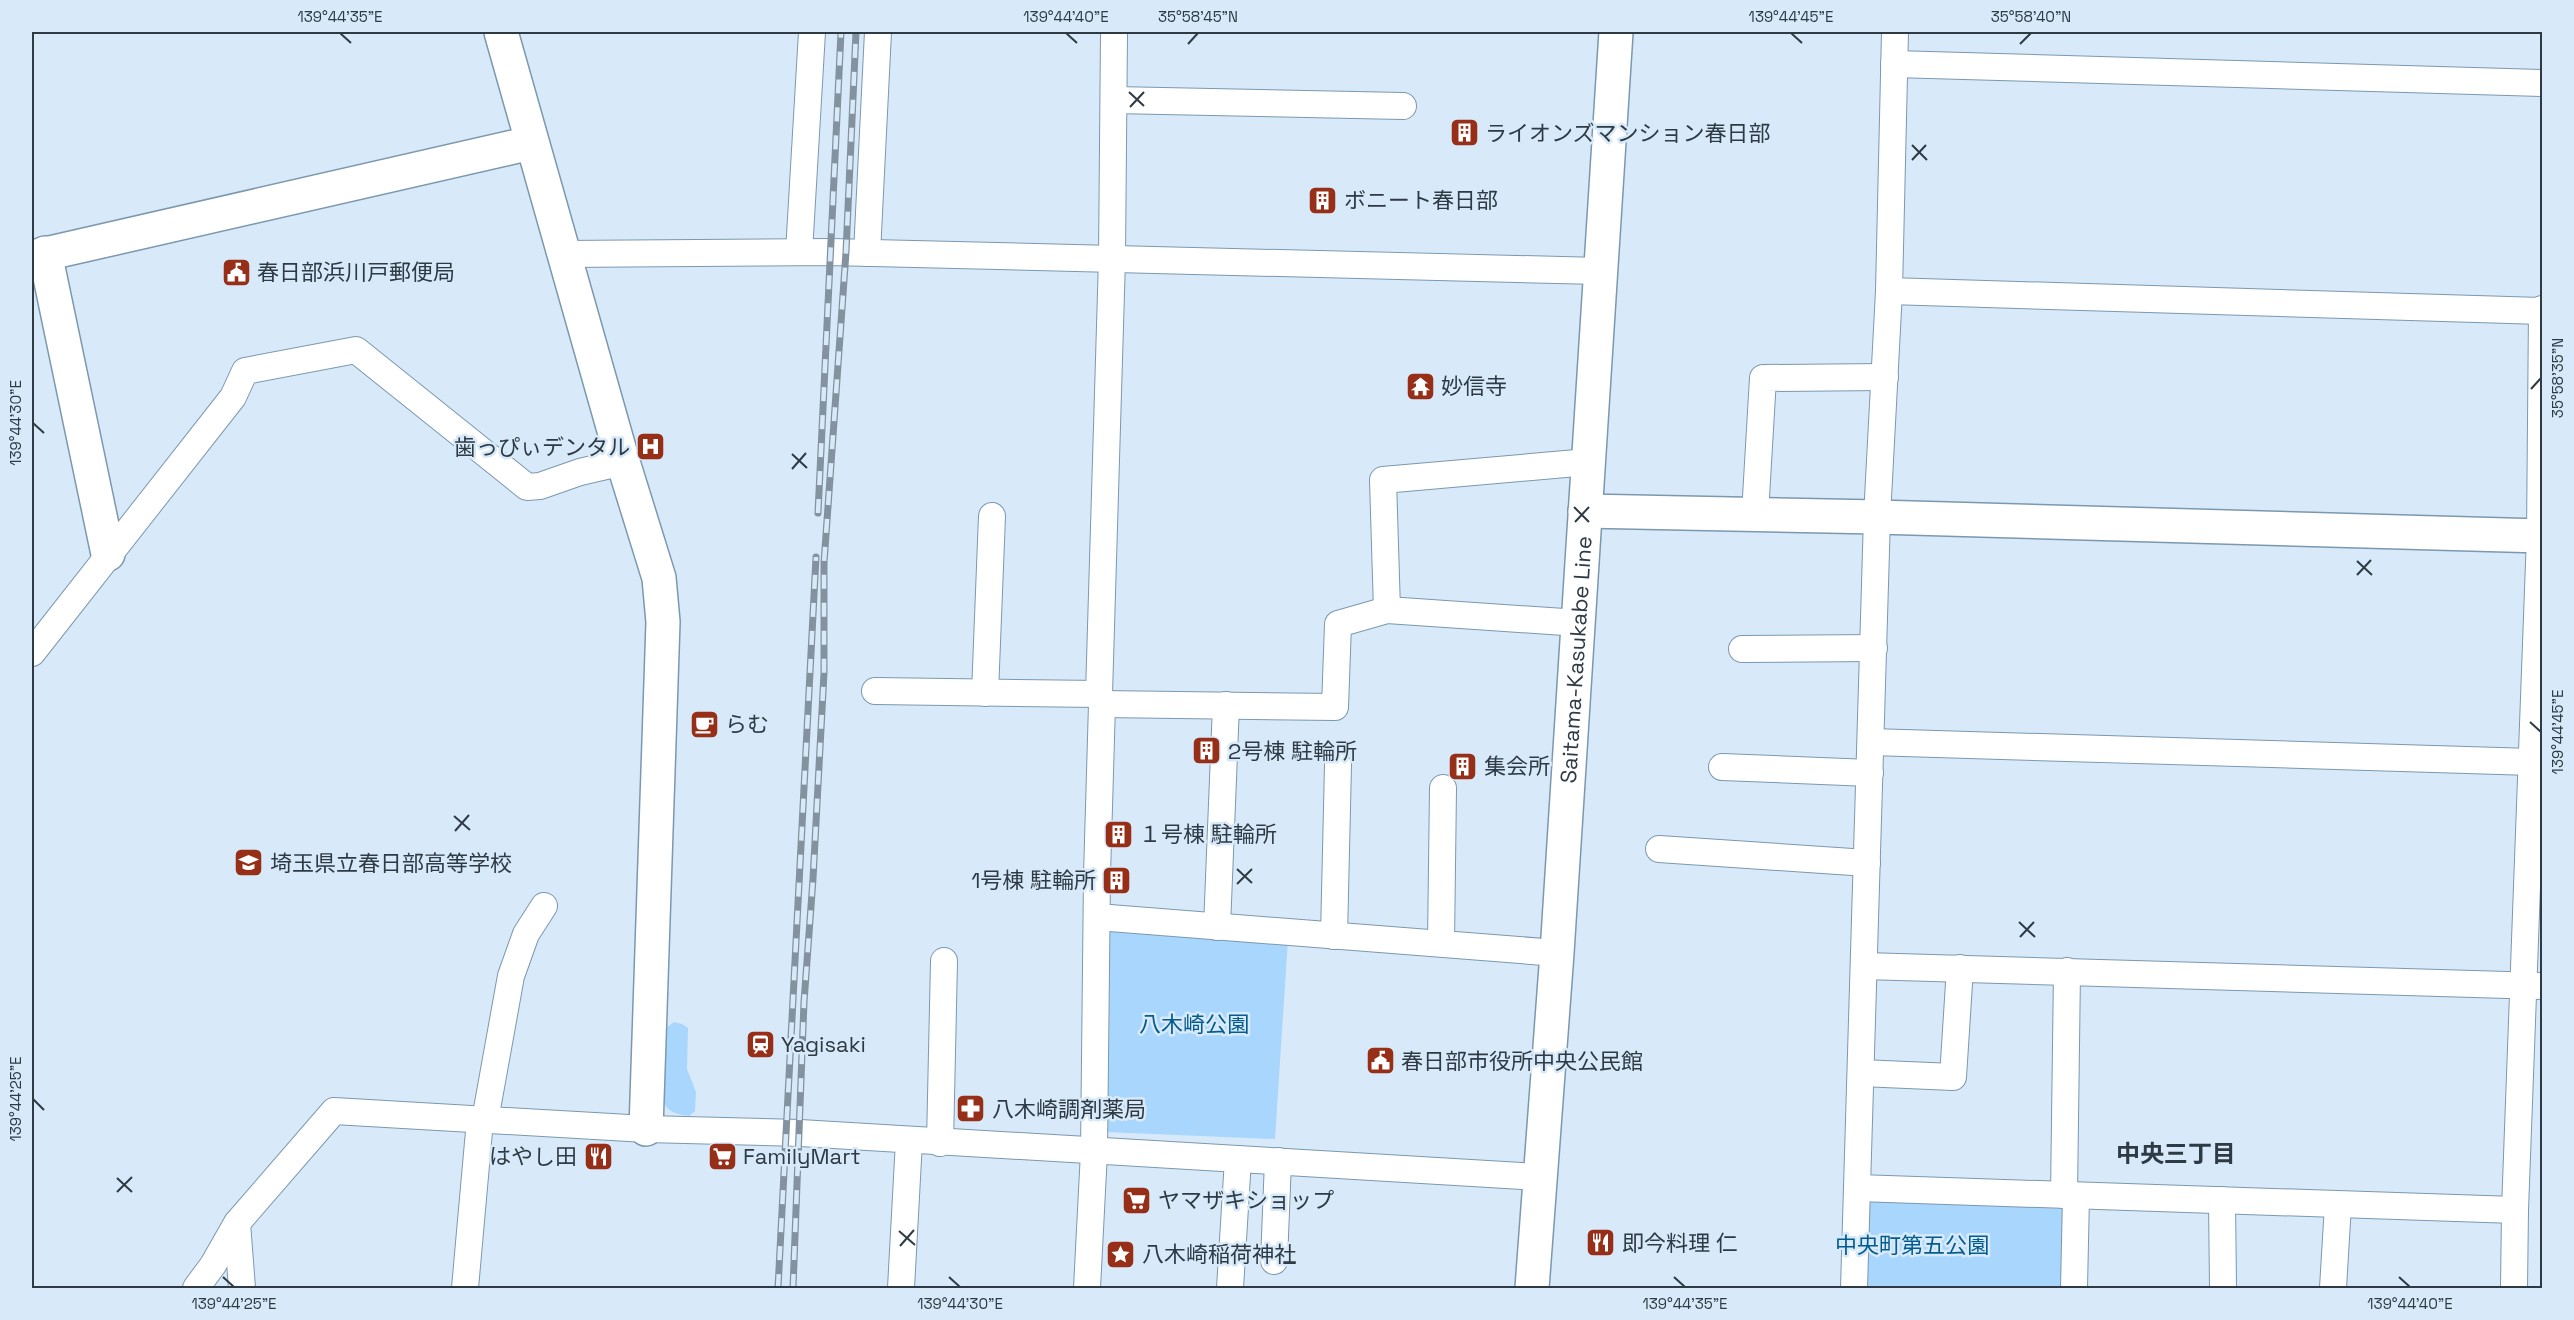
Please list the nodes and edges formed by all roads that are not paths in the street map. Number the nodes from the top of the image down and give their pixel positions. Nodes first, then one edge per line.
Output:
1 (501, 32) edge
2 (812, 32) edge
3 (878, 32) edge
4 (1114, 32) edge
5 (1616, 32) edge
6 (1895, 32) edge
7 (1894, 64) junction
8 (2542, 83) edge
9 (1114, 100) junction
10 (1403, 106) dead end
11 (531, 143) junction
12 (798, 252) junction
13 (867, 253) junction
14 (563, 254) junction
15 (38, 255) edge
16 (1112, 259) junction
17 (1600, 271) junction
18 (1888, 291) junction
19 (2542, 310) edge
20 (1884, 377) junction
21 (623, 462) junction
22 (1588, 462) junction
23 (1585, 511) junction
24 (1755, 514) junction
25 (992, 516) dead end
26 (1877, 517) junction
27 (2541, 536) edge
28 (108, 554) junction
29 (1387, 610) junction
30 (1579, 622) junction
31 (1874, 648) junction
32 (1742, 649) dead end
33 (32, 653) edge
34 (875, 691) dead end
35 (985, 693) junction
36 (1101, 699) junction
37 (1226, 705) junction
38 (1870, 742) junction
39 (2532, 762) junction
40 (1338, 765) dead end
41 (1722, 767) dead end
42 (1870, 773) junction
43 (1443, 788) dead end
44 (1659, 849) dead end
45 (1867, 863) junction
46 (544, 906) dead end
47 (1097, 917) junction
48 (1217, 927) junction
49 (1334, 936) junction
50 (1441, 943) junction
51 (1557, 953) junction
52 (944, 961) dead end
53 (1864, 966) junction
54 (1960, 968) junction
55 (2067, 971) junction
56 (2534, 985) edge
57 (1861, 1073) junction
58 (483, 1120) junction
59 (646, 1129) junction
60 (909, 1141) junction
61 (940, 1143) junction
62 (1094, 1152) junction
63 (1238, 1159) junction
64 (1278, 1161) junction
65 (1540, 1177) junction
66 (1858, 1188) junction
67 (2070, 1196) junction
68 (2222, 1200) junction
69 (2338, 1204) junction
70 (2515, 1210) junction
71 (237, 1223) junction
72 (1274, 1261) dead end
73 (196, 1288) edge
74 (242, 1288) edge
75 (465, 1288) edge
76 (901, 1288) edge
77 (1087, 1288) edge
78 (1230, 1288) edge
79 (1532, 1288) edge
80 (1854, 1288) edge
81 (2073, 1288) edge
82 (2223, 1288) edge
83 (2333, 1288) edge
84 (2514, 1288) edge

1 - 11 street
2 - 12 street
3 - 13 street
4 - 9 street
5 - 17 street, Saitama-Kasukabe Line
6 - 7 street
7 - 8 street
7 - 18 street
9 - 10 street
9 - 16 street
11 - 14 street
11 - 15 street
12 - 13 street
12 - 14 street
13 - 16 street
14 - 21 street
15 - 28 street
16 - 17 street
16 - 36 street
17 - 22 street, Saitama-Kasukabe Line
18 - 19 street
18 - 20 street
19 - 27 street
20 - 24 street
20 - 26 street
21 - 28 street
21 - 59 street
22 - 23 street, Saitama-Kasukabe Line
22 - 29 street
23 - 24 street
23 - 30 street, Saitama-Kasukabe Line
24 - 26 street
25 - 35 street
26 - 27 street
26 - 31 street
27 - 39 street
28 - 33 street
29 - 30 street
29 - 37 street
30 - 51 street, Saitama-Kasukabe Line
31 - 32 street
31 - 38 street
34 - 35 street
35 - 36 street
36 - 37 street
36 - 47 street
37 - 48 street
38 - 39 street
38 - 42 street
39 - 56 street
40 - 49 street
41 - 42 street
42 - 45 street
43 - 50 street
44 - 45 street
45 - 53 street
46 - 58 street
47 - 48 street
47 - 62 street
48 - 49 street
49 - 50 street
50 - 51 street
51 - 65 street, Saitama-Kasukabe Line
52 - 61 street
53 - 54 street
53 - 57 street
54 - 55 street
54 - 57 street
55 - 56 street
55 - 67 street
56 - 70 street
57 - 66 street
58 - 59 street
58 - 71 street
58 - 75 street
59 - 60 street
60 - 61 street
60 - 76 street
61 - 62 street
62 - 63 street
62 - 77 street
63 - 64 street
63 - 78 street
64 - 65 street
64 - 72 street
65 - 79 street, Saitama-Kasukabe Line
66 - 67 street
66 - 80 street
67 - 68 street
67 - 81 street
68 - 69 street
68 - 82 street
69 - 70 street
69 - 83 street
70 - 84 street
71 - 73 street
71 - 74 street

